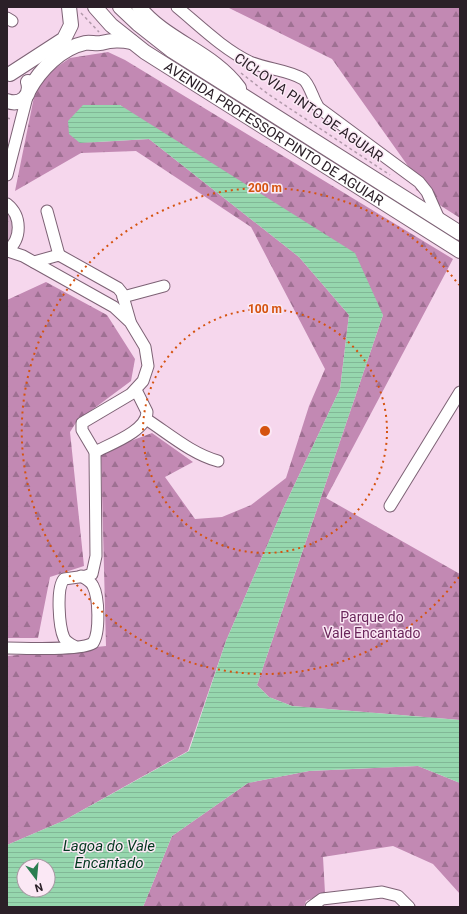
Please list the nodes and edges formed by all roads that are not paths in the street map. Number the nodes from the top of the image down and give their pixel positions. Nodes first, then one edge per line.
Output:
1 (95, 7) edge
2 (120, 7) edge
3 (139, 7) edge
4 (177, 7) edge
5 (75, 10) edge
6 (71, 25) junction
7 (132, 42) junction
8 (87, 43) junction
9 (8, 74) edge
10 (28, 92) junction
11 (247, 98) junction
12 (7, 101) edge
13 (7, 175) edge
14 (7, 204) edge
15 (47, 211) dead end
16 (439, 219) junction
17 (18, 232) junction
18 (460, 233) edge
19 (460, 250) edge
20 (7, 251) edge
21 (59, 255) junction
22 (24, 256) junction
23 (34, 262) junction
24 (164, 286) dead end
25 (123, 297) junction
26 (130, 322) junction
27 (136, 390) junction
28 (460, 392) edge
29 (146, 419) junction
30 (95, 452) junction
31 (218, 462) dead end
32 (390, 506) dead end
33 (96, 556) junction
34 (81, 576) junction
35 (97, 598) junction
36 (61, 625) junction
37 (74, 646) junction
38 (43, 647) junction
39 (7, 648) edge
40 (311, 907) edge
41 (409, 907) edge

1 - 7 main road, AVENIDA PROFESSOR PINTO DE AGUIAR
2 - 11 main road, AVENIDA PROFESSOR PINTO DE AGUIAR
3 - 11 main road
4 - 16 street
5 - 6 main road
6 - 8 main road
6 - 9 main road
7 - 8 main road
7 - 19 main road, AVENIDA PROFESSOR PINTO DE AGUIAR
8 - 10 main road
9 - 10 main road
10 - 12 main road
10 - 13 street
11 - 16 main road, AVENIDA PROFESSOR PINTO DE AGUIAR
14 - 17 street
15 - 21 street
16 - 18 main road, AVENIDA PROFESSOR PINTO DE AGUIAR
17 - 20 street
17 - 22 street
20 - 22 street
21 - 23 street
21 - 25 street
22 - 23 street
23 - 26 street
24 - 25 street
25 - 26 street
26 - 27 street
27 - 29 street
27 - 30 street
28 - 32 street
29 - 30 street
29 - 31 street
30 - 33 street
33 - 34 street
33 - 35 street
34 - 35 street
34 - 36 street
35 - 37 street
36 - 37 street
36 - 38 street
37 - 38 street
38 - 39 street
40 - 41 street

